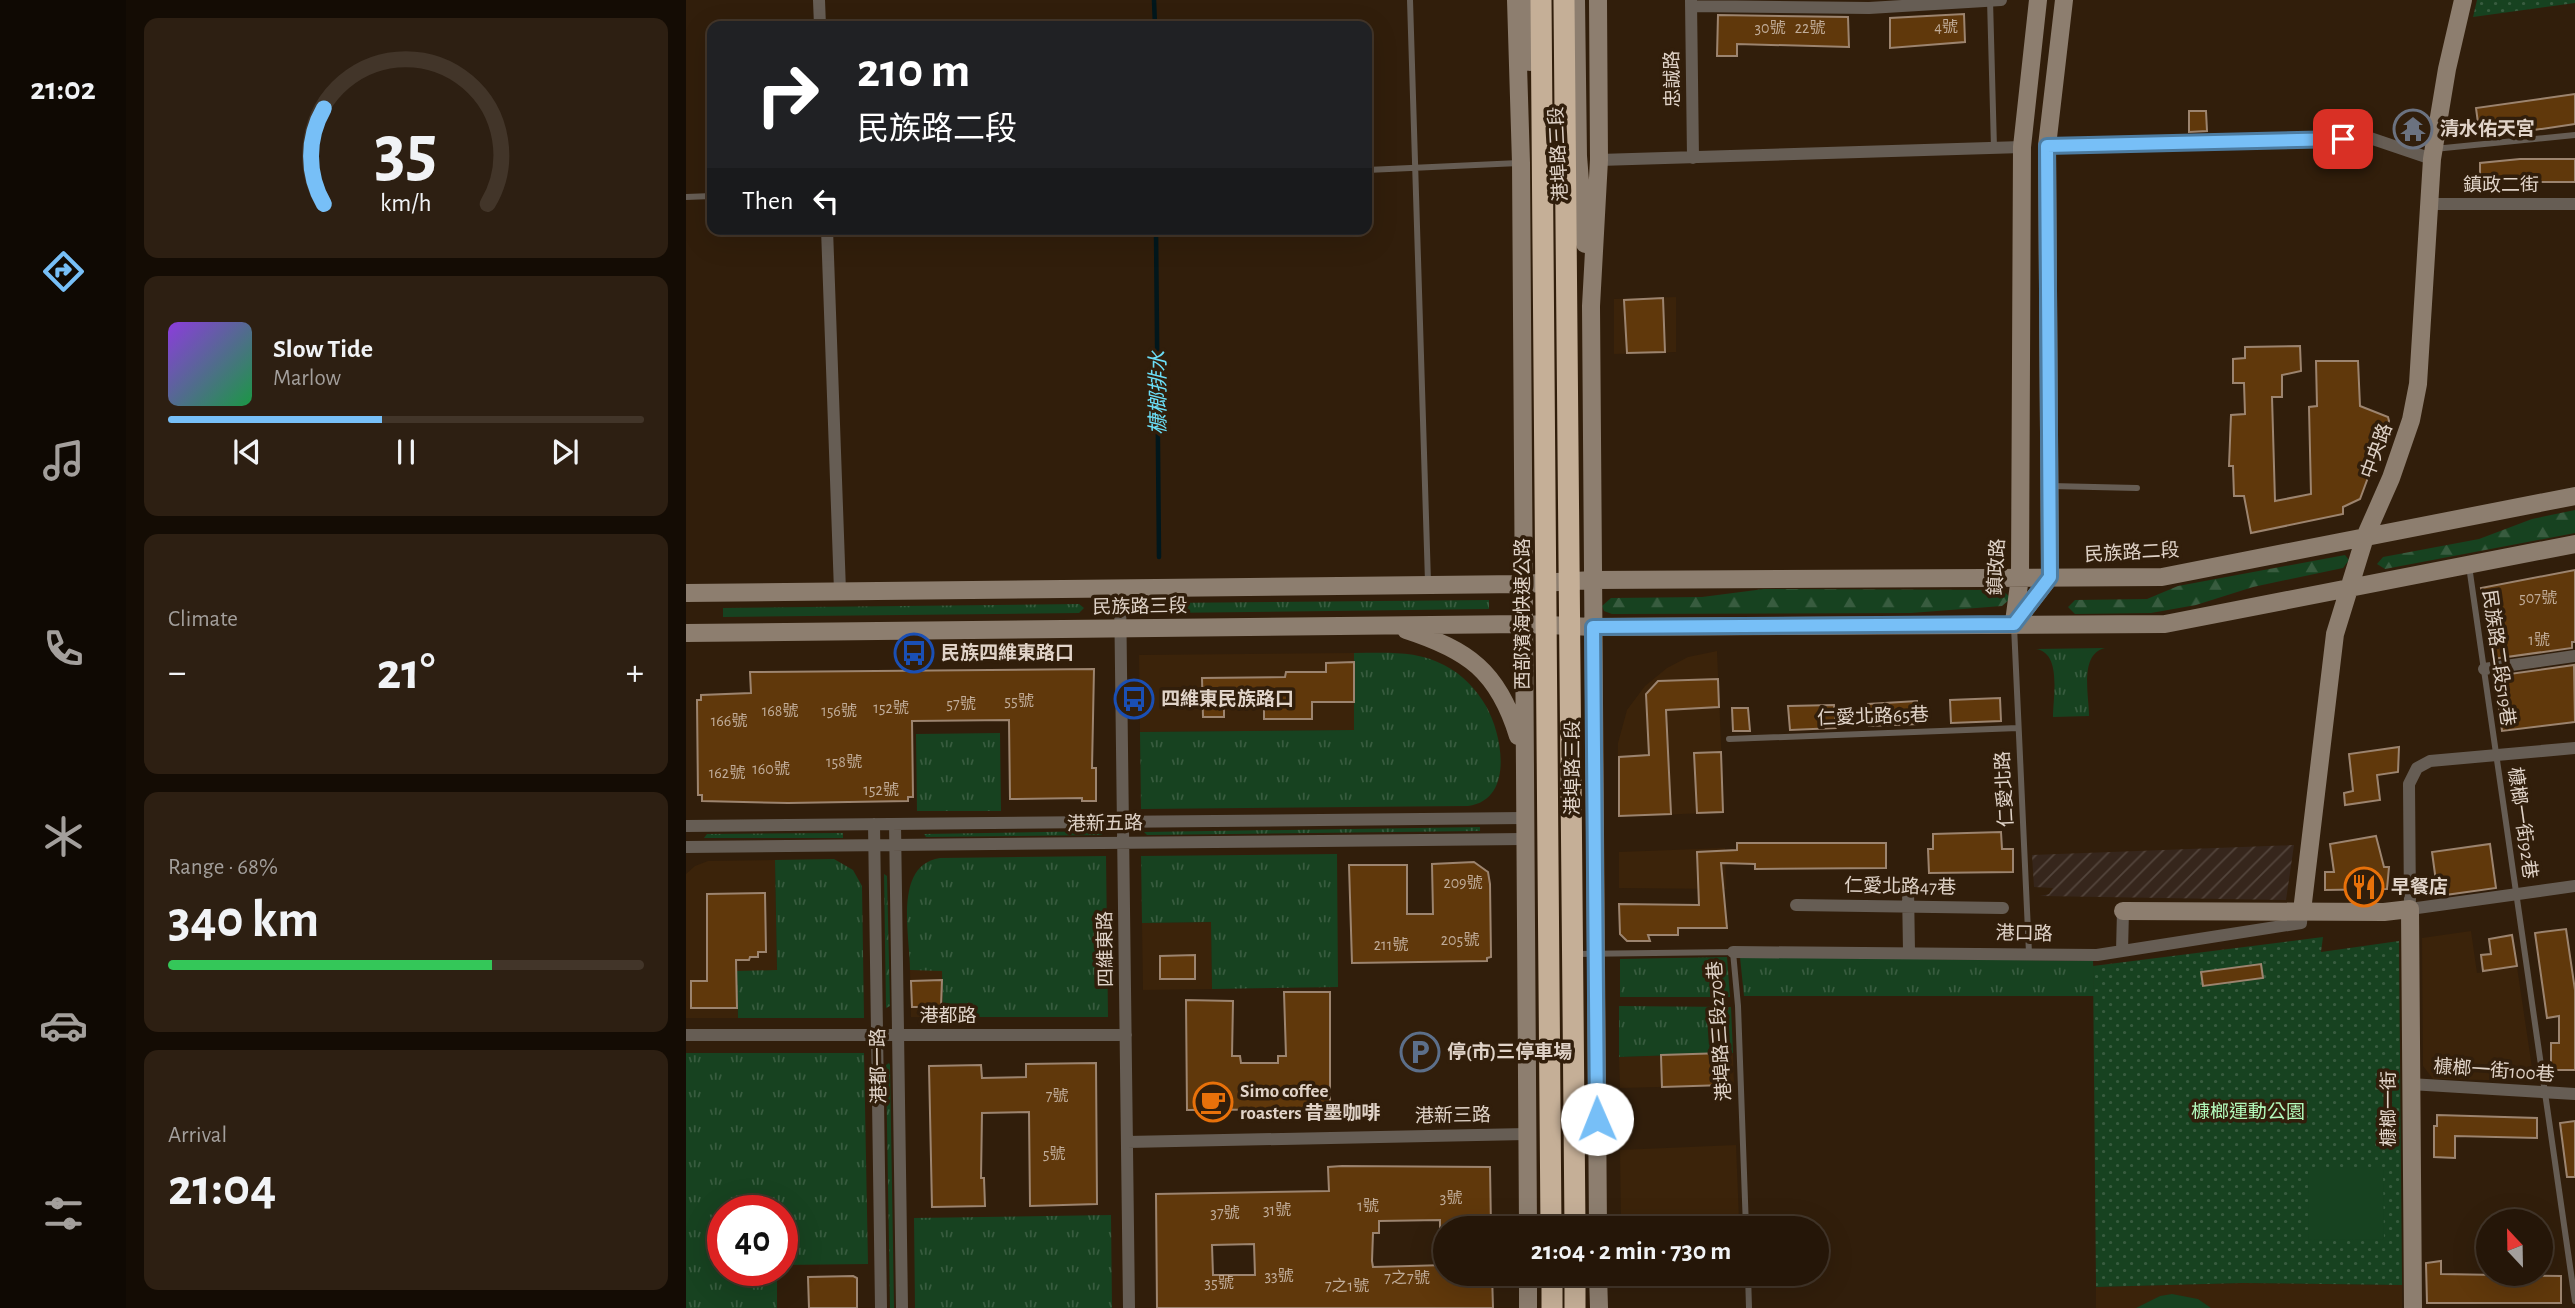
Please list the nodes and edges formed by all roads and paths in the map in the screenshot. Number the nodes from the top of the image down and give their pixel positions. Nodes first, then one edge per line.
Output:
1 (819, 0) edge
2 (1410, 0) edge
3 (1516, 0) edge
4 (1529, 0) edge
5 (1541, 0) edge
6 (1564, 0) edge
7 (1577, 0) edge
8 (1598, 0) edge
9 (2038, 0) edge
10 (2064, 0) edge
11 (2463, 0) edge
12 (1994, 1) edge
13 (1691, 3) edge
14 (1869, 4) edge
15 (820, 21) edge
16 (1565, 118) junction
17 (2575, 135) edge
18 (2047, 146) junction
19 (2022, 147) junction
20 (1994, 148) junction
21 (2432, 154) junction
22 (1693, 158) junction
23 (1599, 160) junction
24 (1521, 163) junction
25 (1416, 169) junction
26 (1372, 170) edge
27 (707, 196) edge
28 (686, 197) edge
29 (2427, 204) junction
30 (2575, 204) edge
31 (827, 235) edge
32 (1520, 306) junction
33 (1591, 306) junction
34 (2049, 486) junction
35 (2137, 488) dead end
36 (2575, 496) edge
37 (2365, 537) junction
38 (2575, 544) edge
39 (2468, 565) junction
40 (2050, 577) junction
41 (2020, 578) junction
42 (1593, 580) junction
43 (1558, 582) joint
44 (1522, 584) junction
45 (1428, 585) junction
46 (2349, 588) junction
47 (1120, 589) junction
48 (840, 591) junction
49 (686, 593) edge
50 (1523, 624) junction
51 (2014, 624) junction
52 (1392, 625) junction
53 (1593, 627) junction
54 (1121, 628) junction
55 (686, 633) edge
56 (2575, 656) edge
57 (2484, 668) junction
58 (2018, 728) junction
59 (1729, 739) dead end
60 (2575, 748) edge
61 (1524, 753) junction
62 (2496, 756) junction
63 (1524, 818) junction
64 (1123, 822) junction
65 (874, 824) junction
66 (895, 824) junction
67 (686, 826) edge
68 (1524, 839) junction
69 (1124, 843) junction
70 (874, 846) junction
71 (895, 846) junction
72 (686, 847) edge
73 (2575, 886) edge
74 (1908, 888) dead end
75 (2516, 895) junction
76 (1796, 905) dead end
77 (1908, 907) junction
78 (2003, 908) dead end
79 (2410, 909) junction
80 (2123, 911) joint
81 (2302, 911) junction
82 (2122, 951) junction
83 (1733, 952) junction
84 (1909, 952) junction
85 (2029, 953) junction
86 (1596, 954) junction
87 (1525, 955) junction
88 (686, 1035) edge
89 (877, 1035) junction
90 (898, 1035) junction
91 (1126, 1035) junction
92 (2410, 1084) junction
93 (2544, 1094) junction
94 (2575, 1094) edge
95 (1527, 1134) junction
96 (1127, 1142) junction
97 (1528, 1216) edge
98 (1551, 1216) edge
99 (1574, 1216) edge
100 (1598, 1216) edge
101 (1746, 1216) edge
102 (1528, 1286) edge
103 (1552, 1286) edge
104 (1575, 1286) edge
105 (1598, 1286) edge
106 (1748, 1286) edge
107 (2575, 1301) edge
108 (881, 1308) edge
109 (902, 1308) edge
110 (1129, 1308) edge
111 (1528, 1308) edge
112 (1552, 1308) edge
113 (1575, 1308) edge
114 (1599, 1308) edge
115 (1749, 1308) edge
116 (2413, 1308) edge

1 - 15 street
2 - 25 lane
3 - 24 street, 港埠路三段
4 - 32 street, 港埠路三段
5 - 98 highway, 西部濱海快速公路, bridge
6 - 16 highway, bridge
7 - 16 highway, bridge
7 - 33 street, 港埠路三段
8 - 23 street, 港埠路三段
9 - 19 street, 鎮政路
10 - 18 street
11 - 21 street, 中央路
12 - 14 street
12 - 20 lane
13 - 14 street
13 - 22 street, 忠誠路
16 - 99 highway, bridge
17 - 21 lane
18 - 21 street
18 - 34 street
19 - 20 street
19 - 41 street, 鎮政路
20 - 22 street
21 - 29 street, 中央路
22 - 23 street
23 - 33 street, 港埠路三段
24 - 25 lane
24 - 32 street, 港埠路三段
25 - 26 lane
25 - 45 lane
27 - 28 lane
29 - 30 street, 鎮政二街
29 - 37 street, 中央路
31 - 48 street
32 - 44 street, 港埠路三段
33 - 42 street, 港埠路三段
34 - 35 lane
34 - 40 street
36 - 37 street, 民族路二段
37 - 40 street, 民族路二段
37 - 46 street, 中央路
38 - 39 street
39 - 46 street
39 - 57 lane, 民族路二段519巷
40 - 41 street, 民族路二段
40 - 51 street, 鎮政路
41 - 42 street, 民族路二段
41 - 51 street, 鎮政路
42 - 43 street, 民族路二段
42 - 53 street, 港埠路三段
43 - 44 street, 民族路三段
44 - 45 street, 民族路三段
44 - 50 street, 港埠路三段
45 - 47 street, 民族路三段
46 - 51 street
46 - 81 street, 中央路
47 - 48 street, 民族路三段
47 - 54 street, 四維東路
48 - 49 street, 民族路三段
50 - 52 street, 民族路三段
50 - 53 street, 民族路三段
50 - 61 street, 港埠路三段
51 - 53 street
51 - 58 lane, 仁愛北路
52 - 54 street, 民族路三段
52 - 61 street
53 - 86 street, 港埠路三段
54 - 55 street, 民族路三段
54 - 64 street, 四維東路
56 - 57 street
57 - 62 lane, 民族路二段519巷
58 - 59 lane, 仁愛北路65巷
58 - 85 lane, 仁愛北路
60 - 62 street, 槺榔一街
61 - 63 street, 港埠路三段
62 - 75 lane, 槺榔一街92巷
62 - 79 street, 槺榔一街
63 - 64 street, 港新五路
63 - 68 street, 港埠路三段
64 - 66 street, 港新五路
64 - 69 street, 四維東路
65 - 66 street, 港新五路
65 - 67 street, 港新五路
65 - 70 street, 港都一路
66 - 71 street, 港都一路
68 - 69 street, 港新五路
68 - 87 street, 港埠路三段
69 - 71 street, 港新五路
69 - 91 street, 四維東路
70 - 71 street, 港新五路
70 - 72 street, 港新五路
70 - 89 street, 港都一路
71 - 90 street, 港都一路
73 - 75 street
74 - 77 street
75 - 79 street
75 - 93 lane, 槺榔一街92巷
76 - 77 street, 仁愛北路47巷
77 - 78 street, 仁愛北路47巷
77 - 84 street
79 - 81 street
79 - 92 street, 槺榔一街
80 - 81 street
80 - 82 street
81 - 82 street, 港口路
82 - 85 street, 港口路
83 - 84 street, 港口路
83 - 86 lane, 港埠路三段270巷
83 - 101 lane, 港埠路三段270巷
84 - 85 street, 港口路
86 - 87 lane, 港埠路三段270巷
86 - 100 street, 港埠路三段
87 - 95 street, 港埠路三段
88 - 89 street, 港都路
89 - 90 street, 港都路
89 - 108 street, 港都一路
90 - 91 street, 港都路
90 - 109 street, 港都一路
91 - 96 street, 四維東路
92 - 93 street, 槺榔一街100巷
92 - 116 street, 槺榔一街
93 - 94 street, 槺榔一街100巷
93 - 107 lane, 槺榔一街92巷
95 - 96 street, 港新三路
95 - 97 street, 港埠路三段
96 - 110 street, 四維東路
102 - 111 street
103 - 112 highway
104 - 113 highway
105 - 114 street
106 - 115 lane

